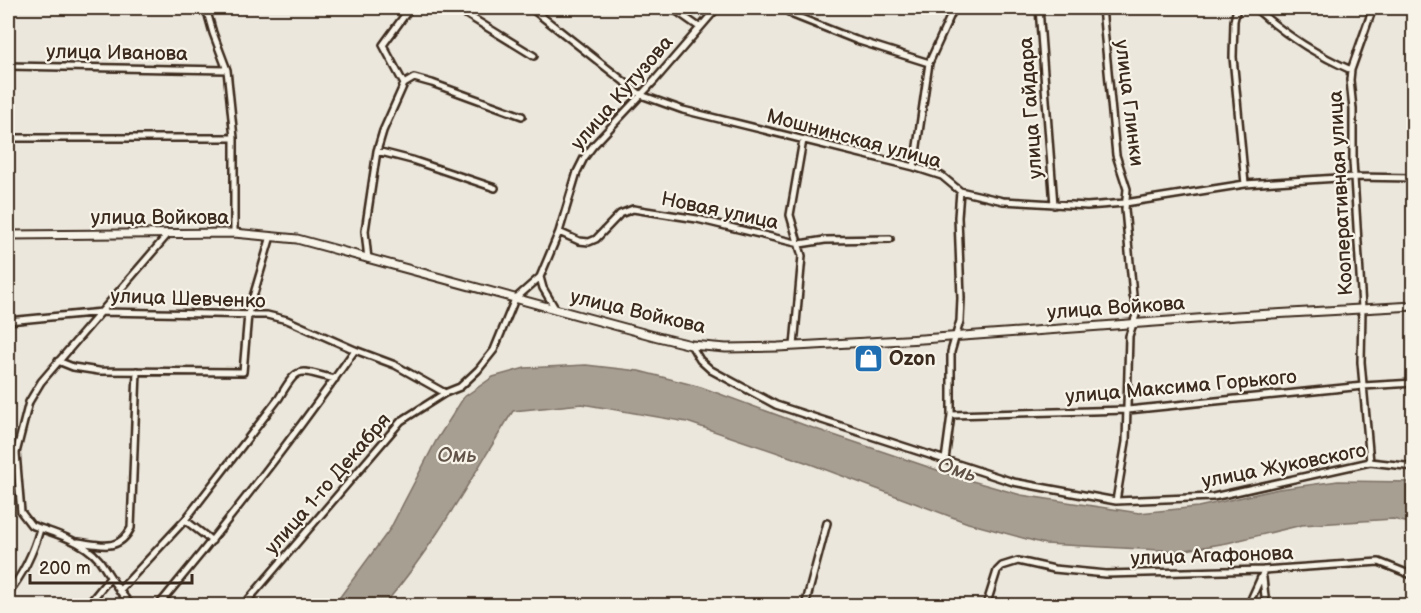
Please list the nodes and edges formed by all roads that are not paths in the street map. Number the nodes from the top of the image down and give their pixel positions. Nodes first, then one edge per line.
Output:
1 (206, 8) edge
2 (410, 8) edge
3 (456, 8) edge
4 (531, 8) edge
5 (672, 8) edge
6 (717, 8) edge
7 (783, 8) edge
8 (954, 8) edge
9 (1039, 8) edge
10 (1102, 8) edge
11 (1237, 8) edge
12 (1255, 8) edge
13 (1373, 8) edge
14 (699, 27) junction
15 (534, 56) dead end
16 (929, 63) junction
17 (8, 66) edge
18 (227, 70) junction
19 (1352, 70) junction
20 (404, 84) junction
21 (641, 95) junction
22 (522, 116) dead end
23 (8, 138) edge
24 (234, 138) junction
25 (803, 140) junction
26 (377, 151) junction
27 (914, 167) junction
28 (1354, 177) junction
29 (1413, 178) edge
30 (1245, 184) junction
31 (495, 188) dead end
32 (960, 191) junction
33 (1125, 203) junction
34 (1054, 205) junction
35 (559, 232) junction
36 (169, 233) junction
37 (234, 233) junction
38 (8, 236) edge
39 (271, 236) junction
40 (890, 239) dead end
41 (800, 244) junction
42 (368, 259) junction
43 (540, 277) junction
44 (515, 299) junction
45 (1413, 306) edge
46 (1362, 308) junction
47 (556, 310) junction
48 (102, 312) junction
49 (248, 315) junction
50 (8, 321) edge
51 (1131, 324) junction
52 (955, 337) junction
53 (691, 345) junction
54 (794, 346) junction
55 (356, 350) junction
56 (58, 361) junction
57 (137, 371) junction
58 (335, 379) junction
59 (1413, 383) edge
60 (1363, 386) junction
61 (446, 393) junction
62 (1128, 410) junction
63 (951, 415) junction
64 (945, 460) junction
65 (1370, 462) junction
66 (1413, 466) edge
67 (1116, 501) junction
68 (185, 520) junction
69 (827, 523) dead end
70 (39, 528) junction
71 (212, 541) junction
72 (77, 542) junction
73 (1263, 572) junction
74 (1413, 576) edge
75 (109, 579) junction
76 (119, 591) junction
77 (8, 593) edge
78 (87, 606) edge
79 (132, 606) edge
80 (158, 606) edge
81 (243, 606) edge
82 (805, 606) edge
83 (986, 606) edge
84 (1248, 606) edge
85 (1266, 606) edge

1 - 18 street
2 - 20 street
3 - 15 street
4 - 21 street, Мошнинская улица
5 - 14 street
6 - 14 street, улица Кутузова
7 - 16 street
8 - 16 street
9 - 34 street, улица Гайдара
10 - 33 street, улица Глинки
11 - 30 street
12 - 19 street
13 - 19 street, Кооперативная улица
14 - 21 street, улица Кутузова
16 - 27 street
17 - 18 street, улица Иванова
18 - 24 street
19 - 28 street, Кооперативная улица
20 - 22 street
20 - 26 street
21 - 25 street, Мошнинская улица
21 - 35 street, улица Кутузова
23 - 24 street
24 - 37 street
25 - 27 street, Мошнинская улица
25 - 41 street
26 - 31 street
26 - 42 street
27 - 32 street, Мошнинская улица
28 - 29 street, Мошнинская улица
28 - 30 street, Мошнинская улица
28 - 46 street, Кооперативная улица
30 - 33 street, Мошнинская улица
32 - 34 street, Мошнинская улица
32 - 52 street
33 - 34 street, Мошнинская улица
33 - 51 street, улица Глинки
35 - 41 street, Новая улица
35 - 43 street, улица Кутузова
36 - 37 main road, улица Войкова
36 - 38 main road, улица Войкова
36 - 48 street
37 - 39 main road, улица Войкова
39 - 42 main road, улица Войкова
39 - 49 street
40 - 41 street, Новая улица
41 - 54 street
42 - 44 main road, улица Войкова
43 - 44 street, улица Кутузова
43 - 47 street
44 - 47 main road, улица Войкова
44 - 61 street
45 - 46 main road, улица Войкова
46 - 51 main road, улица Войкова
46 - 60 street, Кооперативная улица
47 - 53 main road, улица Войкова
48 - 49 street, улица Шевченко
48 - 50 street, улица Шевченко
48 - 56 street
49 - 55 street, улица Шевченко
49 - 57 street
51 - 52 main road, улица Войкова
51 - 62 street, улица Глинки
52 - 54 main road, улица Войкова
52 - 63 street
53 - 54 main road, улица Войкова
53 - 64 street, улица Жуковского
55 - 58 street
55 - 61 street, улица Шевченко
56 - 57 street
56 - 70 street
57 - 72 street
58 - 68 street
58 - 71 street
59 - 60 street, улица Максима Горького
60 - 62 street, улица Максима Горького
60 - 65 street, Кооперативная улица
61 - 81 street, улица 1-го Декабря
62 - 63 street, улица Максима Горького
62 - 67 street, улица Глинки
63 - 64 street
64 - 67 street, улица Жуковского
65 - 66 street, улица Жуковского
65 - 67 street, улица Жуковского
68 - 71 street
68 - 76 street
69 - 82 street
70 - 72 street
70 - 77 street
71 - 80 street
72 - 75 street
73 - 74 street, улица Агафонова
73 - 83 street, улица Агафонова
73 - 84 street
73 - 85 street
75 - 76 street
75 - 78 street
76 - 79 street

